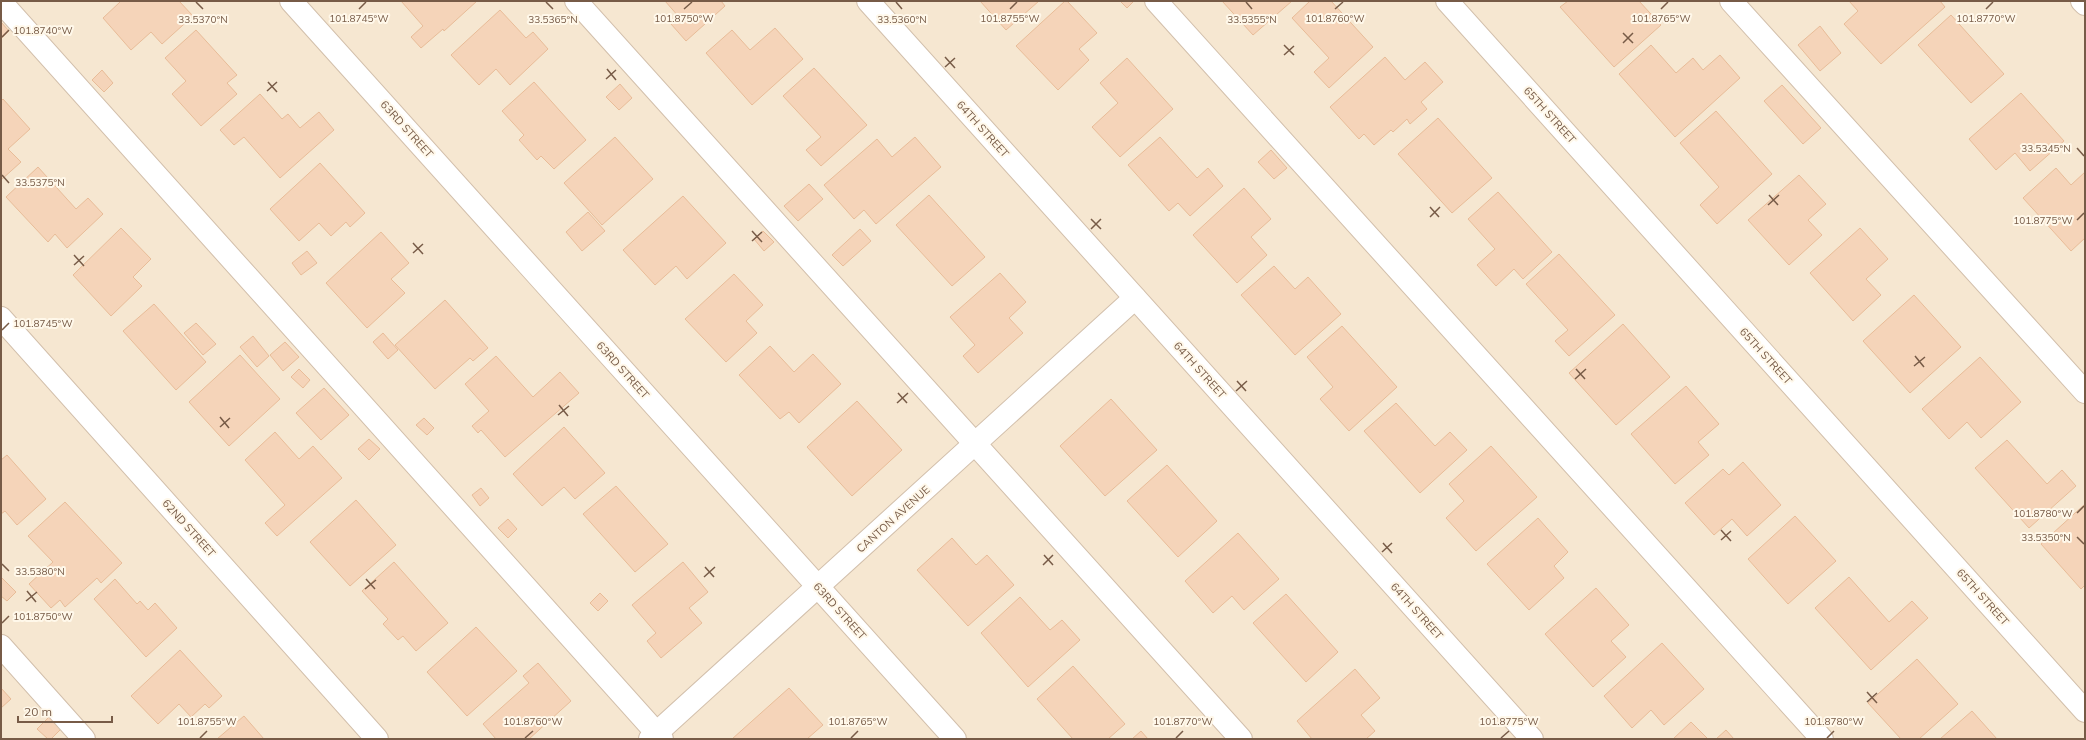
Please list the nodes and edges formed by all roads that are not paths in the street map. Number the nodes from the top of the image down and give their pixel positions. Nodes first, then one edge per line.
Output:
1 (292, 1) edge
2 (576, 1) edge
3 (868, 1) edge
4 (1156, 1) edge
5 (1447, 1) edge
6 (1732, 1) edge
7 (2082, 1) edge
8 (1, 2) edge
9 (2085, 4) edge
10 (1135, 298) junction
11 (1, 318) edge
12 (2085, 392) edge
13 (975, 444) junction
14 (818, 587) junction
15 (1, 646) edge
16 (2085, 711) edge
17 (656, 737) edge
18 (84, 739) edge
19 (377, 739) edge
20 (955, 739) edge
21 (1241, 739) edge
22 (1532, 739) edge
23 (1822, 739) edge

1 - 14 street, 63RD STREET
2 - 13 street
3 - 10 street, 64TH STREET
4 - 23 street
5 - 16 street, 65TH STREET
6 - 12 street
7 - 9 street
8 - 17 street
10 - 13 street, CANTON AVENUE
10 - 22 street, 64TH STREET
11 - 19 street, 62ND STREET
13 - 14 street, CANTON AVENUE
13 - 21 street
14 - 17 street, CANTON AVENUE
14 - 20 street, 63RD STREET
15 - 18 street

